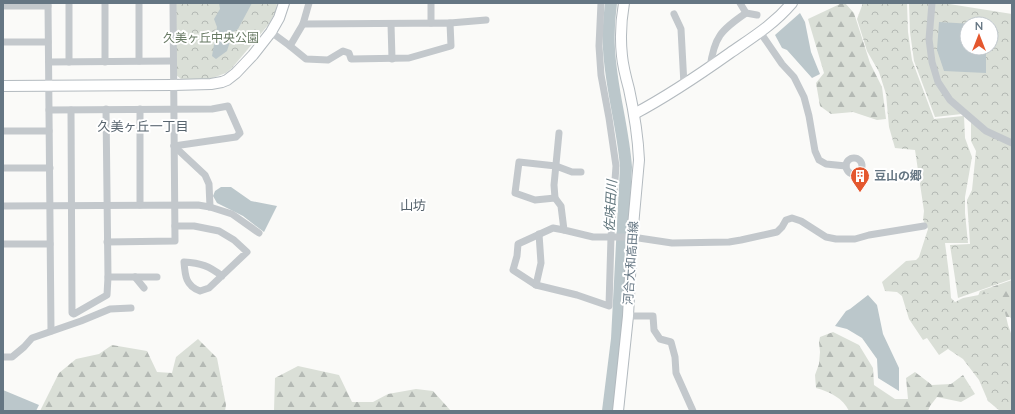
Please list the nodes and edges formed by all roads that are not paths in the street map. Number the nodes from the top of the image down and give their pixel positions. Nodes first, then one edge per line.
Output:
1 (69, 3) edge
2 (105, 3) edge
3 (139, 3) edge
4 (173, 3) edge
5 (284, 3) edge
6 (309, 3) edge
7 (431, 3) edge
8 (601, 3) edge
9 (624, 3) edge
10 (740, 3) edge
11 (792, 3) edge
12 (932, 3) edge
13 (48, 4) edge
14 (3, 6) edge
15 (746, 12) junction
16 (674, 14) dead end
17 (757, 15) dead end
18 (486, 20) dead end
19 (431, 23) junction
20 (450, 23) junction
21 (303, 24) junction
22 (391, 24) junction
23 (271, 32) junction
24 (760, 32) junction
25 (3, 42) edge
26 (48, 42) junction
27 (290, 46) junction
28 (392, 59) junction
29 (139, 61) junction
30 (173, 61) junction
31 (49, 62) junction
32 (70, 62) junction
33 (105, 62) junction
34 (710, 68) junction
35 (173, 85) junction
36 (684, 85) junction
37 (3, 86) edge
38 (49, 86) junction
39 (106, 109) junction
40 (140, 109) junction
41 (173, 109) junction
42 (49, 110) junction
43 (71, 110) junction
44 (634, 114) junction
45 (3, 131) edge
46 (49, 131) junction
47 (559, 133) dead end
48 (1012, 143) edge
49 (174, 146) junction
50 (556, 166) junction
51 (846, 166) dead end
52 (3, 168) edge
53 (50, 168) junction
54 (581, 172) dead end
55 (555, 198) junction
56 (140, 205) junction
57 (174, 205) junction
58 (3, 206) edge
59 (50, 206) junction
60 (71, 206) junction
61 (107, 206) junction
62 (210, 207) junction
63 (175, 226) junction
64 (924, 226) dead end
65 (564, 230) junction
66 (259, 233) dead end
67 (539, 234) junction
68 (611, 237) junction
69 (632, 237) junction
70 (107, 242) junction
71 (3, 244) edge
72 (50, 244) junction
73 (222, 276) junction
74 (108, 277) junction
75 (135, 277) junction
76 (157, 277) dead end
77 (536, 285) junction
78 (144, 288) dead end
79 (131, 308) dead end
80 (628, 316) junction
81 (51, 332) junction
82 (3, 357) edge
83 (618, 411) edge
84 (692, 411) edge

1 - 32 street
2 - 33 street
3 - 29 street
4 - 30 street
5 - 23 main road
6 - 21 street
7 - 19 street
8 - 68 street
9 - 44 main road, 河合大和高田線
10 - 15 street
11 - 24 main road
12 - 48 street
13 - 14 street
13 - 26 street
15 - 17 street
15 - 34 street
16 - 36 street
18 - 20 street
19 - 20 street
19 - 22 street
20 - 28 street
21 - 22 street
21 - 27 street
22 - 28 street
23 - 27 street
23 - 35 main road
24 - 34 main road
24 - 51 street
25 - 26 street
26 - 31 street
27 - 28 street
29 - 30 street
29 - 33 street
30 - 35 street
31 - 32 street
31 - 38 street
32 - 33 street
34 - 36 main road
35 - 38 main road
35 - 41 street
36 - 44 main road
37 - 38 main road
38 - 42 street
39 - 40 street
39 - 43 street
39 - 61 street
40 - 41 street
40 - 56 street
41 - 49 street
41 - 49 street
42 - 43 street
42 - 46 street
43 - 60 street
44 - 69 main road, 河合大和高田線
45 - 46 street
46 - 53 street
47 - 50 street
49 - 57 street
49 - 62 street
50 - 54 street
50 - 55 street
50 - 55 street
52 - 53 street
53 - 59 street
55 - 65 street
56 - 57 street
56 - 61 street
57 - 62 street
57 - 63 street
58 - 59 street
59 - 60 street
59 - 72 street
60 - 61 street
60 - 74 street
61 - 70 street
62 - 66 street
63 - 70 street
63 - 73 street
64 - 69 street
65 - 67 street
65 - 68 street
67 - 77 street
67 - 77 street
68 - 69 street
68 - 77 street
69 - 80 main road, 河合大和高田線
70 - 74 street
71 - 72 street
72 - 81 street
73 - 73 street
74 - 75 street
75 - 76 street
75 - 78 street
79 - 81 street
80 - 83 main road, 河合大和高田線
80 - 84 street
81 - 82 street

